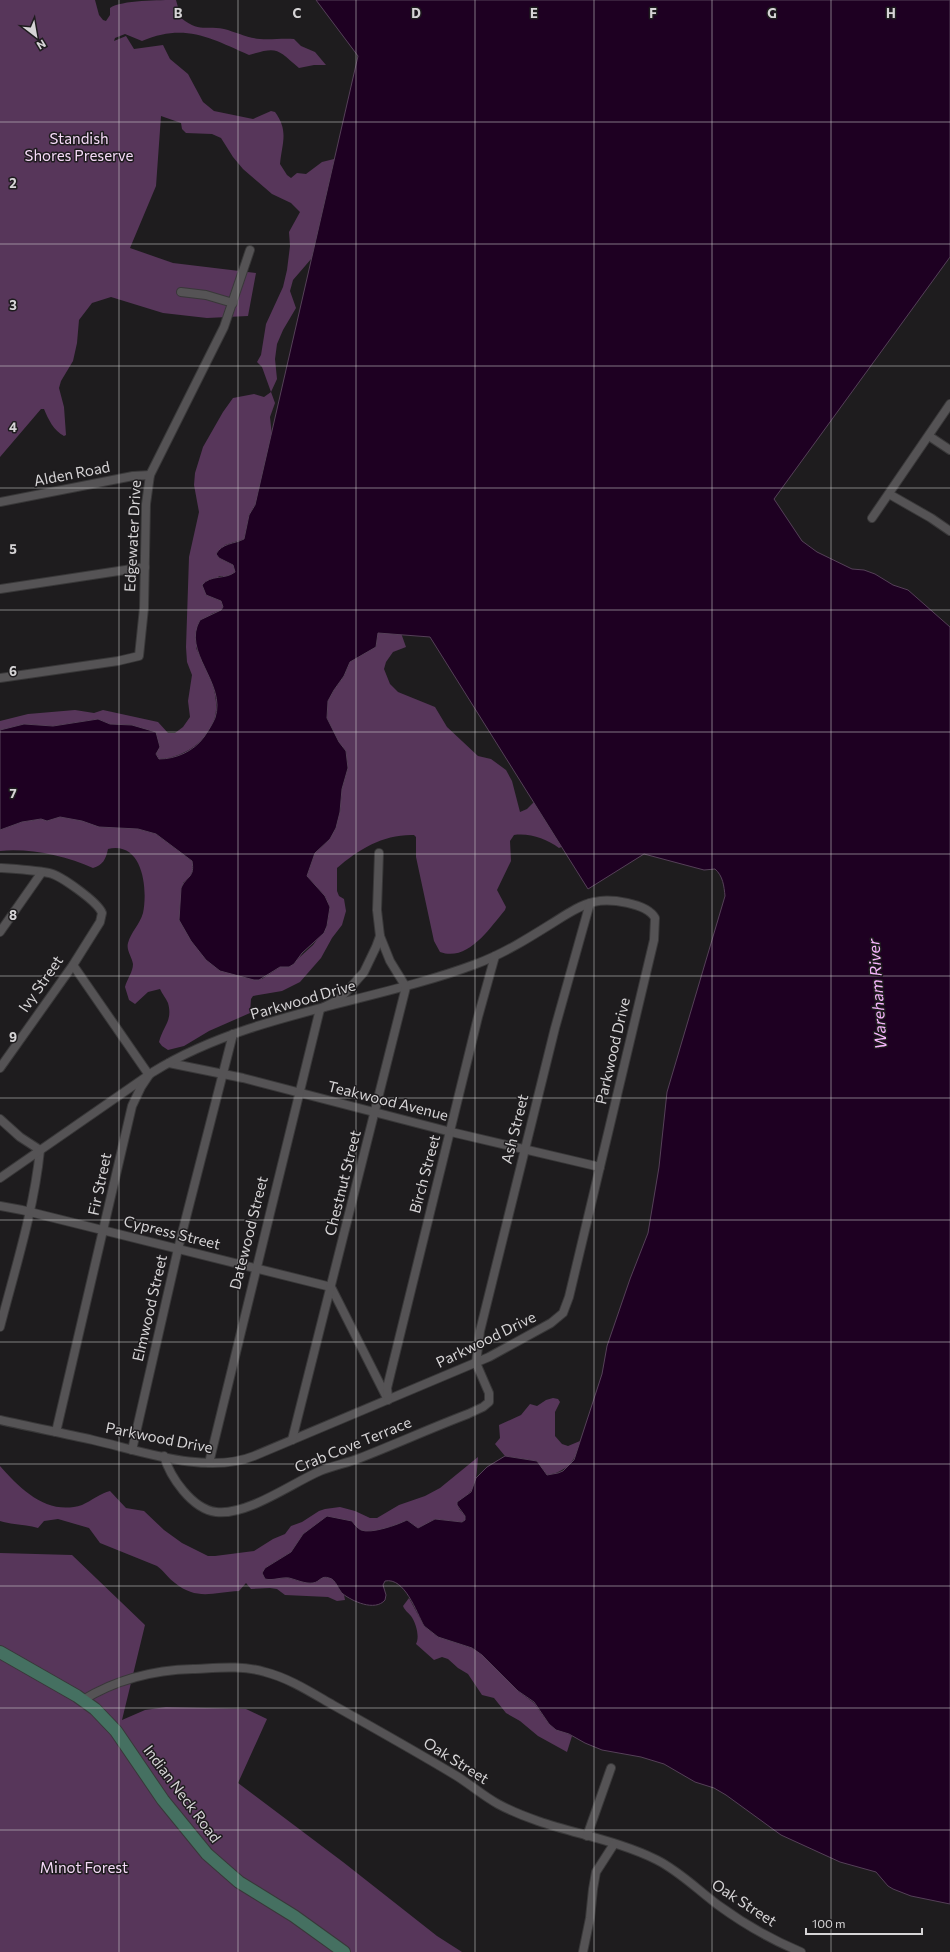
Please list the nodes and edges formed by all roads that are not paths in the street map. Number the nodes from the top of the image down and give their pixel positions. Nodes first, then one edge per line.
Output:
1 (250, 250) dead end
2 (180, 292) dead end
3 (233, 303) junction
4 (950, 404) edge
5 (929, 436) junction
6 (950, 450) edge
7 (150, 475) junction
8 (889, 494) junction
9 (0, 502) edge
10 (872, 518) dead end
11 (950, 531) edge
12 (145, 567) junction
13 (0, 588) edge
14 (0, 678) edge
15 (379, 853) dead end
16 (0, 868) edge
17 (42, 872) junction
18 (590, 903) junction
19 (0, 932) edge
20 (380, 936) junction
21 (495, 956) junction
22 (72, 965) junction
23 (406, 986) junction
24 (320, 1009) junction
25 (233, 1034) junction
26 (169, 1063) junction
27 (0, 1068) edge
28 (223, 1074) junction
29 (149, 1075) junction
30 (298, 1092) junction
31 (374, 1113) junction
32 (0, 1119) edge
33 (451, 1132) junction
34 (524, 1148) junction
35 (40, 1150) junction
36 (600, 1167) junction
37 (0, 1178) edge
38 (0, 1206) edge
39 (29, 1211) junction
40 (104, 1231) junction
41 (178, 1249) junction
42 (255, 1268) junction
43 (331, 1287) junction
44 (0, 1328) edge
45 (476, 1363) junction
46 (388, 1400) junction
47 (0, 1420) edge
48 (56, 1432) junction
49 (292, 1440) junction
50 (132, 1450) junction
51 (164, 1456) junction
52 (209, 1463) junction
53 (0, 1652) edge
54 (83, 1700) junction
55 (611, 1768) dead end
56 (587, 1836) junction
57 (614, 1844) junction
58 (344, 1952) edge
59 (583, 1952) edge
60 (801, 1952) edge

1 - 3 street, Edgewater Drive
2 - 3 street
3 - 7 street, Edgewater Drive
4 - 5 street
5 - 6 street
5 - 8 street
7 - 9 street, Alden Road
7 - 12 street, Edgewater Drive
8 - 10 street
8 - 11 street
12 - 13 street
12 - 14 street, Edgewater Drive
15 - 20 street
16 - 17 street
17 - 19 street
17 - 22 street, Ivy Street
18 - 21 street, Parkwood Drive
18 - 34 street, Ash Street
18 - 36 street, Parkwood Drive
20 - 23 street
20 - 24 street
21 - 23 street, Parkwood Drive
21 - 33 street, Birch Street
22 - 27 street, Ivy Street
22 - 29 street
23 - 24 street, Parkwood Drive
23 - 31 street, Chestnut Street
24 - 25 street, Parkwood Drive
24 - 30 street, Datewood Street
25 - 26 street, Parkwood Drive
25 - 28 street, Elmwood Street
26 - 28 street, Teakwood Avenue
26 - 29 street, Parkwood Drive
28 - 30 street, Teakwood Avenue
28 - 41 street, Elmwood Street
29 - 35 street, Parkwood Drive
29 - 40 street, Fir Street
30 - 31 street, Teakwood Avenue
30 - 42 street, Datewood Street
31 - 33 street, Teakwood Avenue
31 - 43 street, Chestnut Street
32 - 35 street
33 - 34 street, Teakwood Avenue
33 - 46 street, Birch Street
34 - 36 street, Teakwood Avenue
34 - 45 street, Ash Street
35 - 37 street, Parkwood Drive
35 - 39 street
36 - 45 street, Parkwood Drive
38 - 39 street, Cypress Street
39 - 40 street, Cypress Street
39 - 44 street
40 - 41 street, Cypress Street
40 - 48 street, Fir Street
41 - 42 street, Cypress Street
41 - 50 street, Elmwood Street
42 - 43 street, Cypress Street
42 - 52 street, Datewood Street
43 - 46 street
43 - 49 street, Chestnut Street
45 - 46 street, Parkwood Drive
45 - 51 street, Crab Cove Terrace
46 - 49 street, Parkwood Drive
47 - 48 street, Parkwood Drive
48 - 50 street, Parkwood Drive
49 - 52 street, Parkwood Drive
50 - 51 street, Parkwood Drive
51 - 52 street, Parkwood Drive
53 - 54 street, Indian Neck Road
54 - 56 street, Oak Street
54 - 58 street, Indian Neck Road
55 - 56 street
56 - 57 street, Oak Street
57 - 59 street
57 - 60 street, Oak Street

